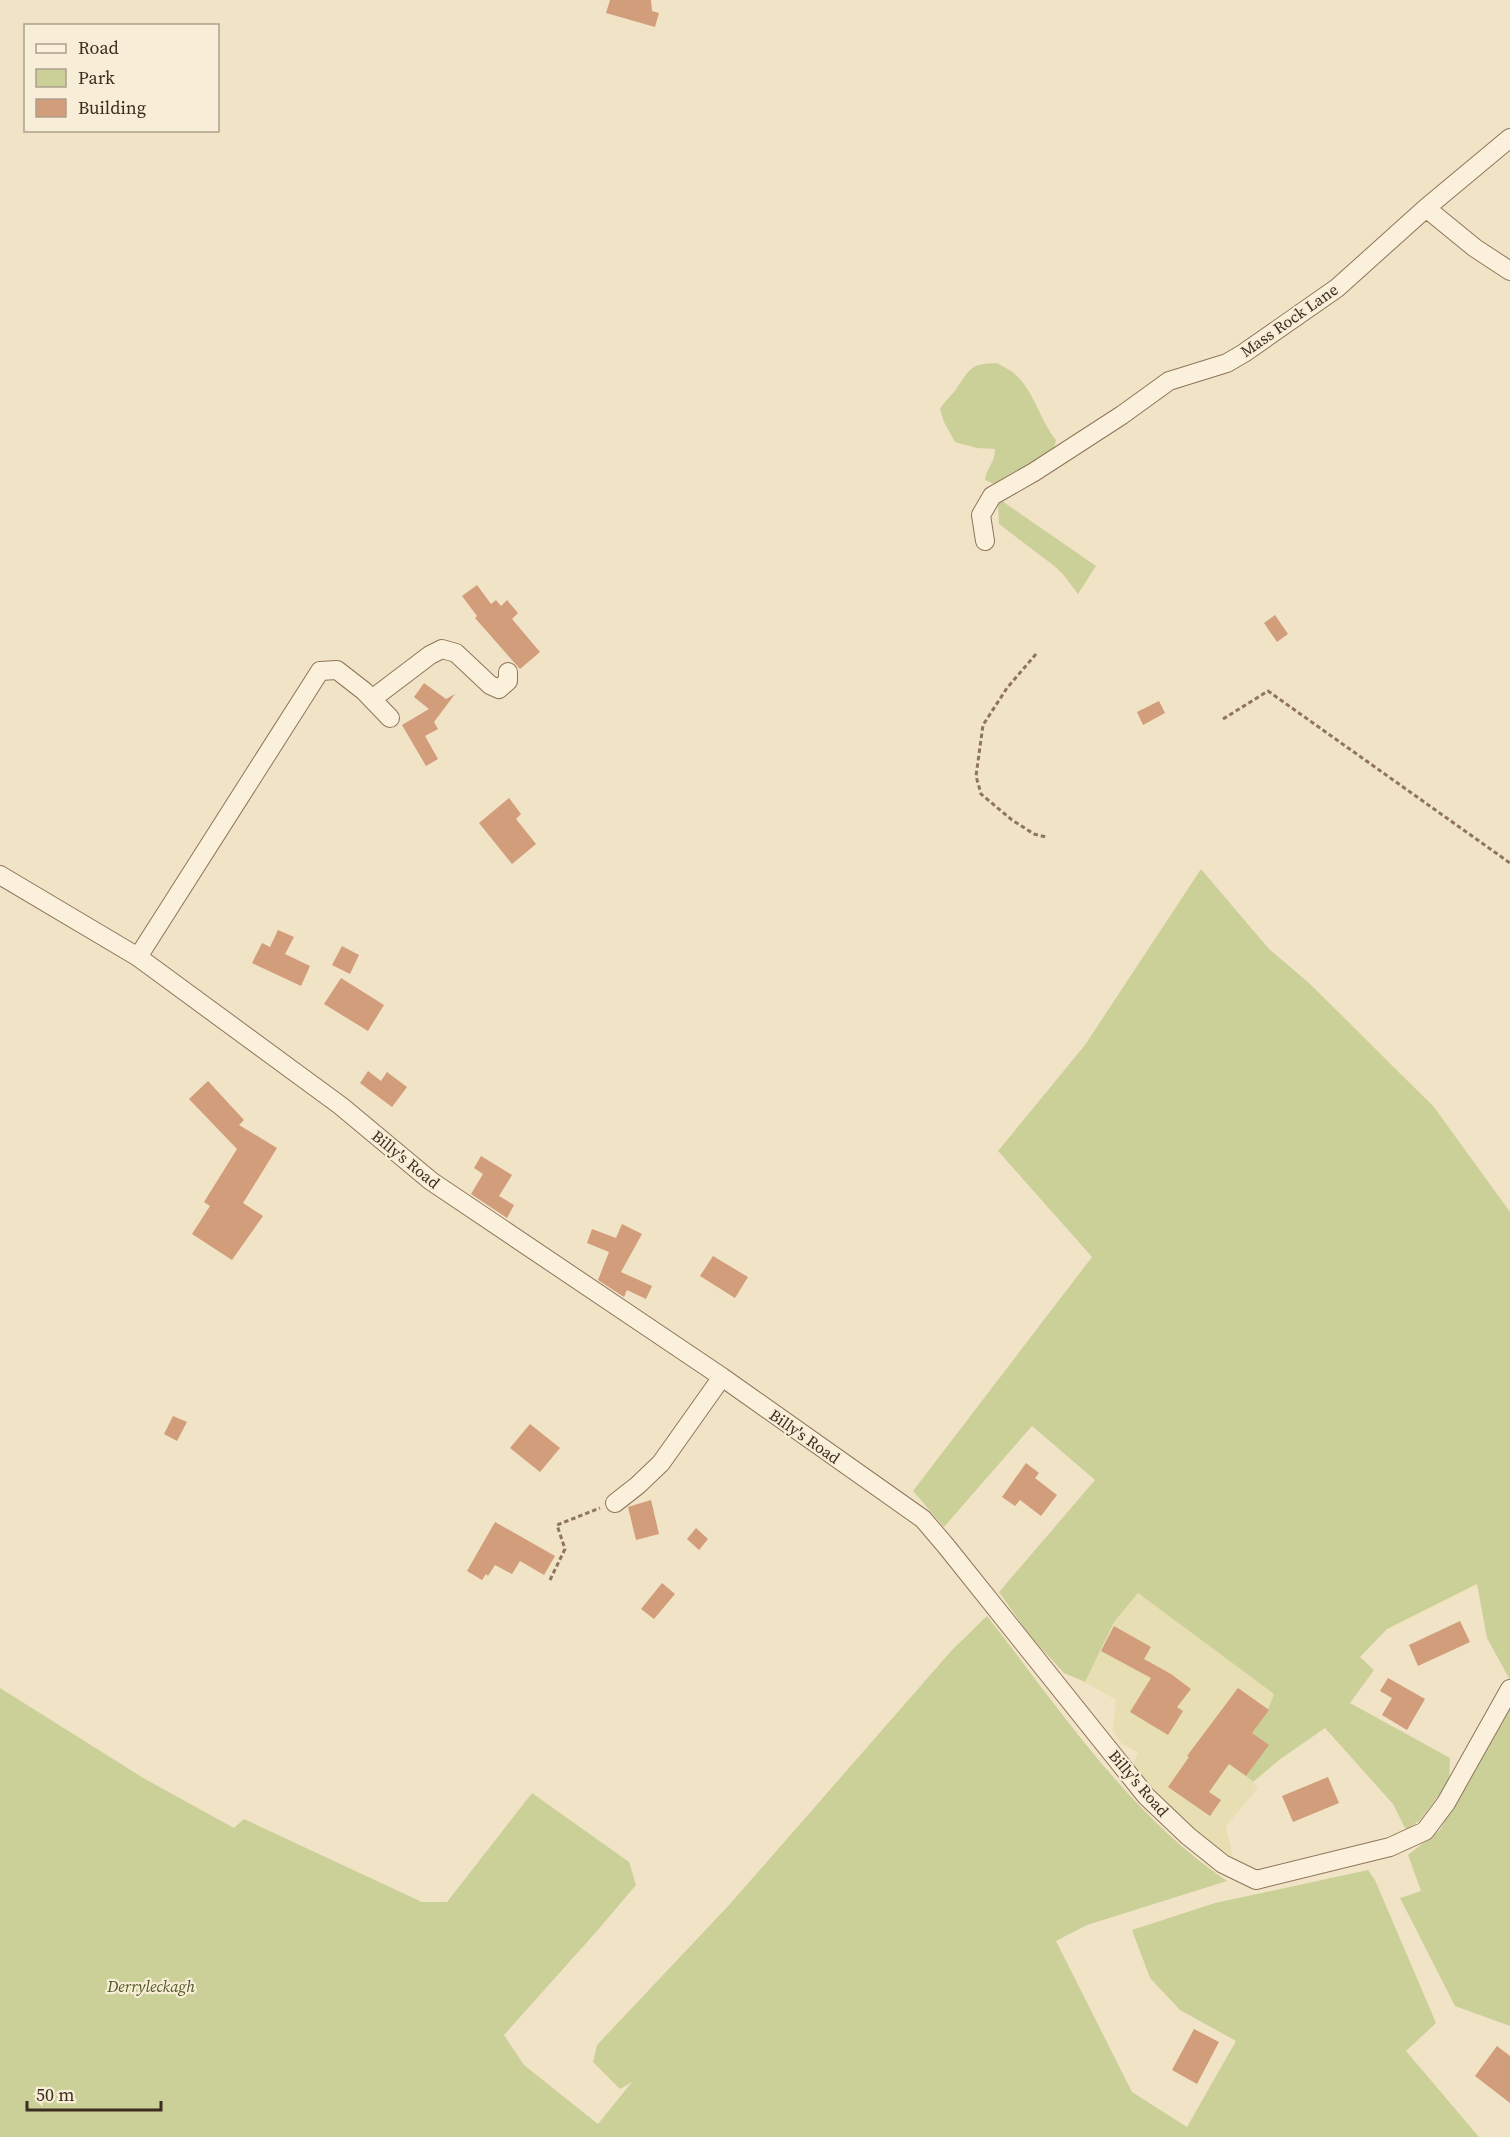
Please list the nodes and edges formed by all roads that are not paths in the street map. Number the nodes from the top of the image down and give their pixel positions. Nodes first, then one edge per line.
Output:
1 (1510, 138) edge
2 (1426, 208) junction
3 (1510, 271) edge
4 (985, 541) dead end
5 (508, 672) dead end
6 (372, 699) junction
7 (390, 718) dead end
8 (0, 875) edge
9 (138, 957) junction
10 (722, 1377) junction
11 (615, 1503) road end
12 (1510, 1689) edge

1 - 2 street, Mass Rock Lane
2 - 3 street
2 - 4 street, Mass Rock Lane
5 - 6 street
6 - 7 street
6 - 9 street
8 - 9 street, Billy's Road
9 - 10 street, Billy's Road
10 - 11 street
10 - 12 street, Billy's Road

